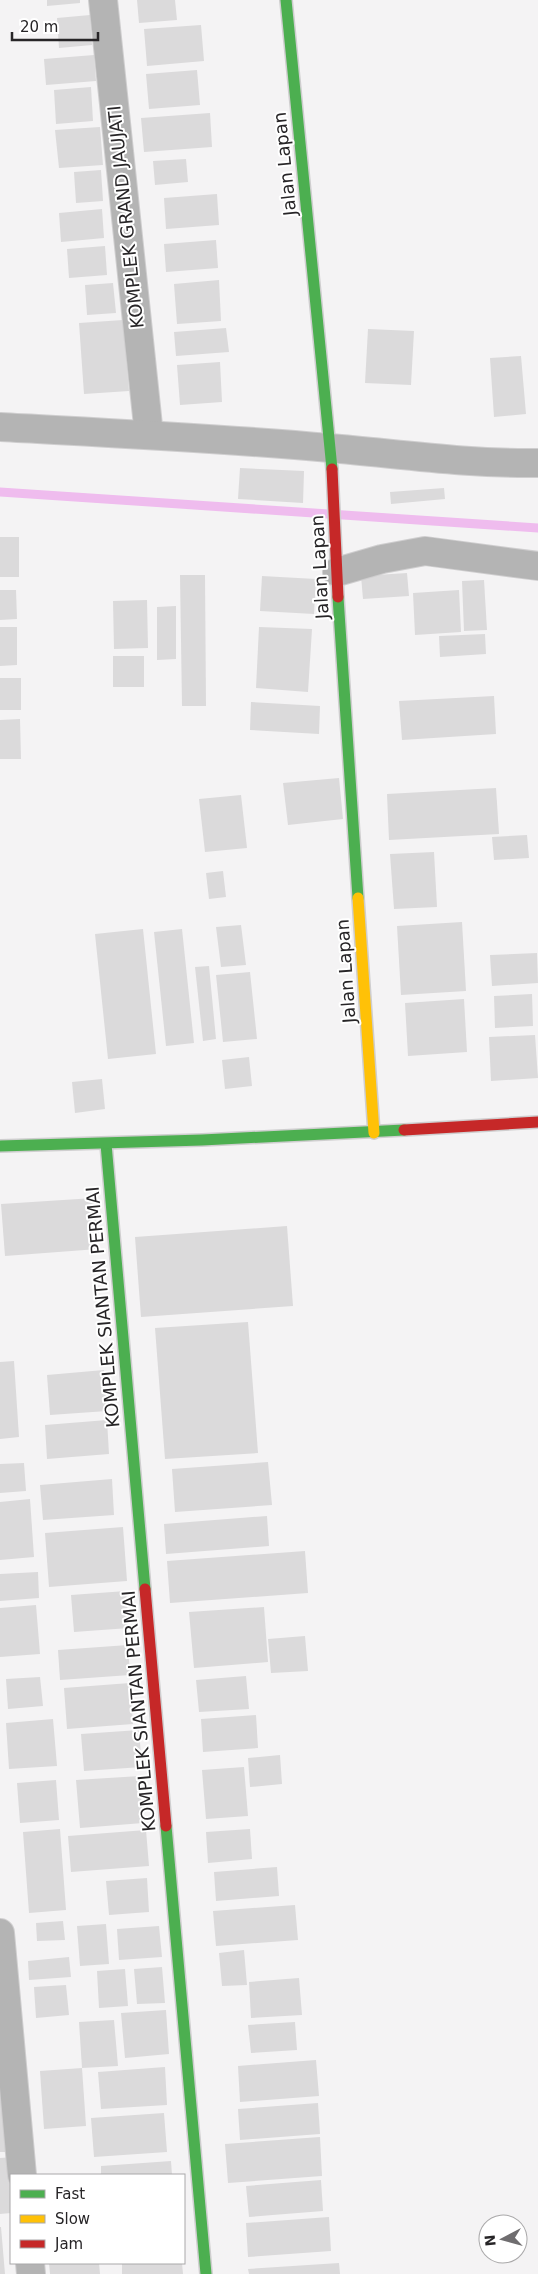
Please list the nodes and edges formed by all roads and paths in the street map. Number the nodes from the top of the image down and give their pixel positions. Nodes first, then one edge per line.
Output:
1 (103, 0) edge
2 (286, 0) edge
3 (0, 427) edge
4 (149, 434) junction
5 (331, 455) junction
6 (538, 463) edge
7 (336, 559) junction
8 (538, 566) edge
9 (538, 1122) edge
10 (374, 1132) junction
11 (106, 1144) junction
12 (0, 1146) edge
13 (0, 1932) edge
14 (22, 2174) edge
15 (206, 2274) edge

1 - 4 street, KOMPLEK GRAND JAUJATI
2 - 5 street, Jalan Lapan
3 - 4 street
4 - 5 street
5 - 6 street
5 - 7 street, Jalan Lapan
7 - 8 street
7 - 10 street, Jalan Lapan
9 - 10 street
10 - 11 street
11 - 12 street
11 - 15 street, KOMPLEK SIANTAN PERMAI
13 - 14 street

